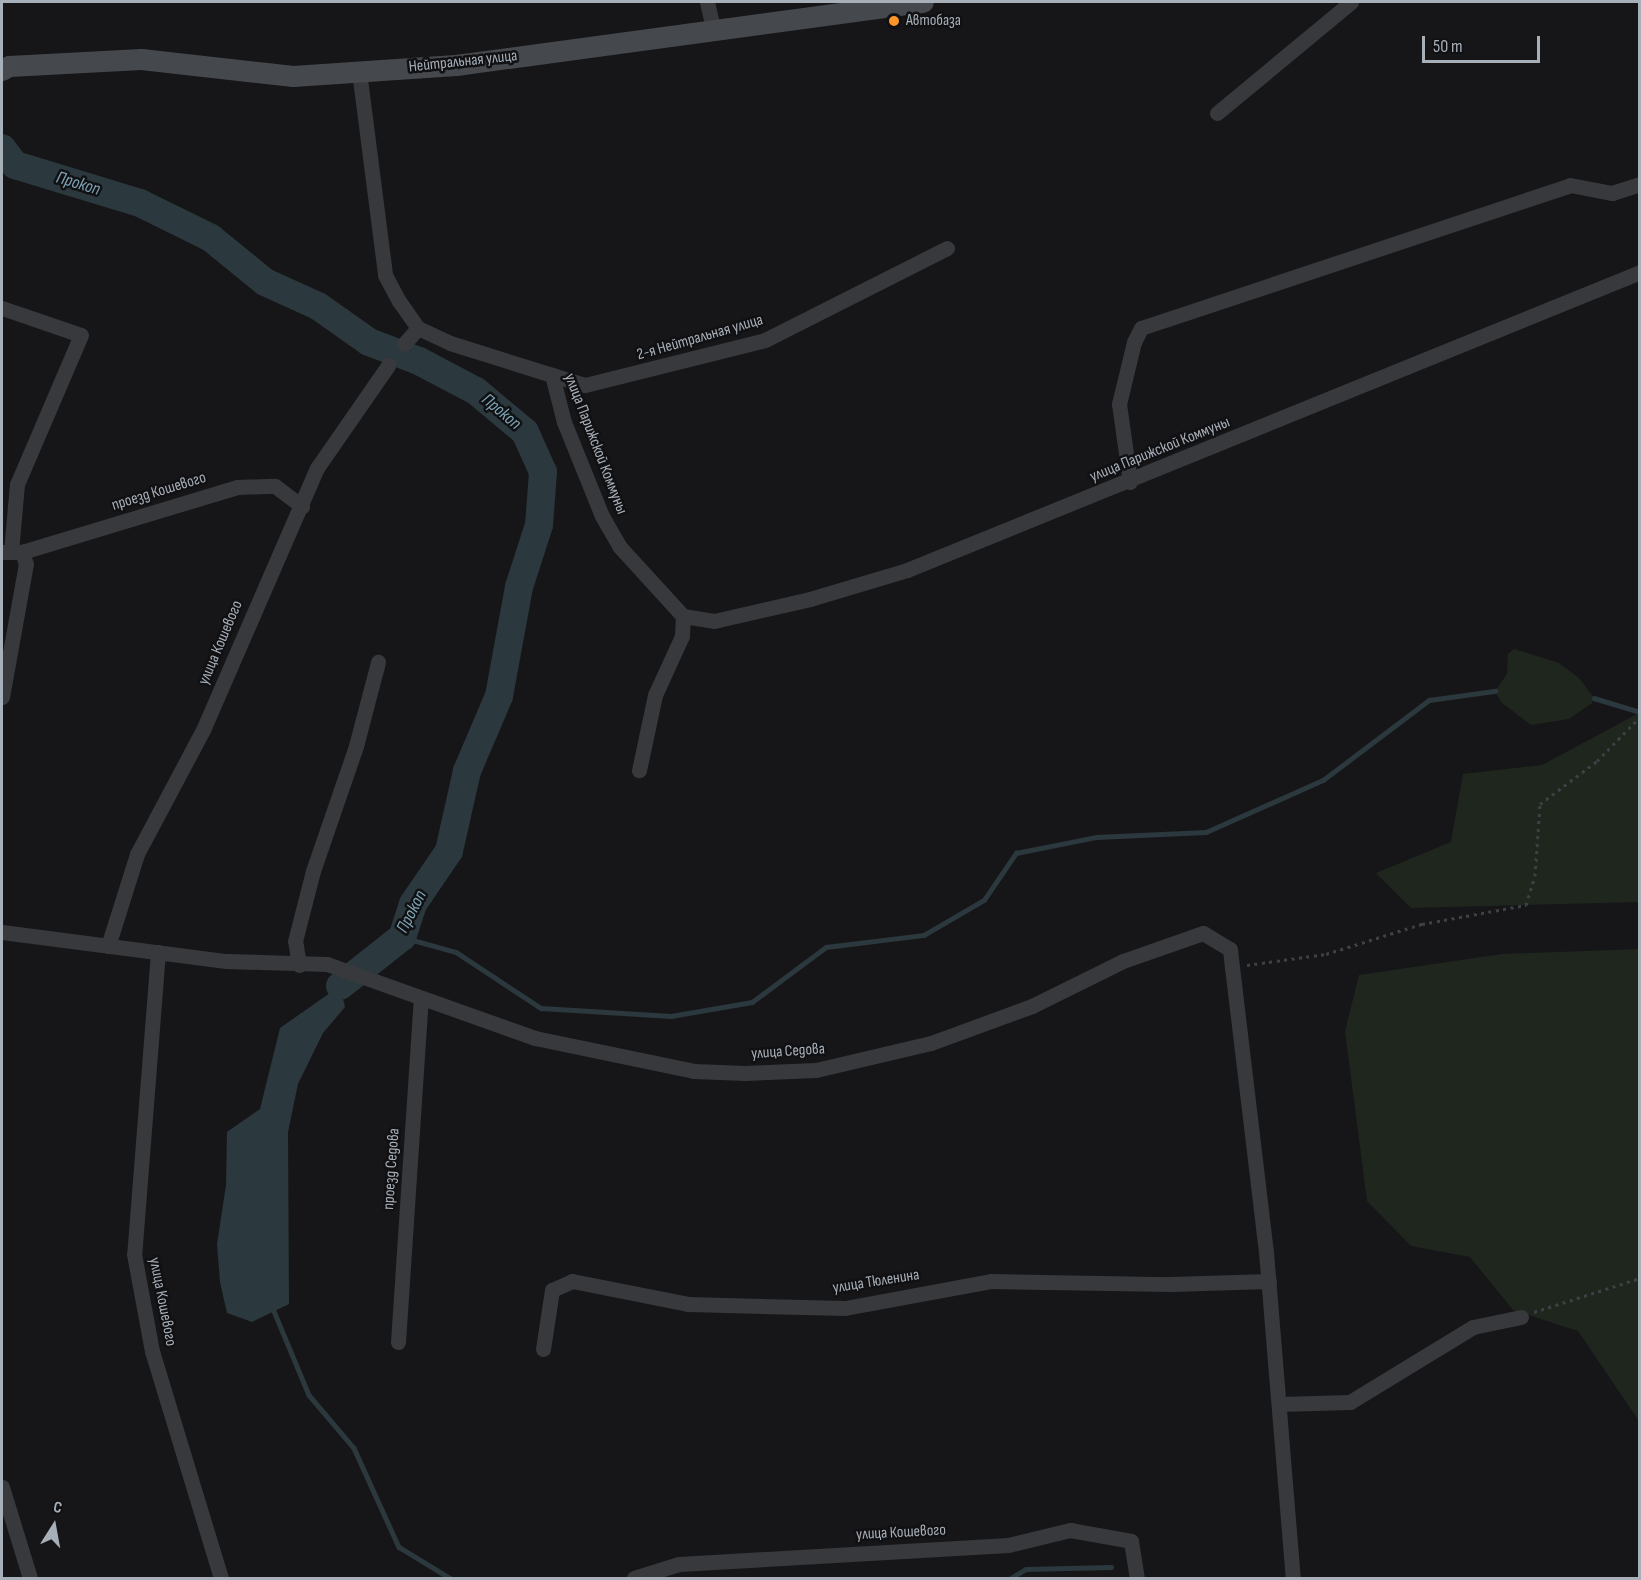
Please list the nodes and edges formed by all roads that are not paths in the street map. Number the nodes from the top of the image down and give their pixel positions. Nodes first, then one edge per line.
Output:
1 (707, 2) edge
2 (923, 2) edge
3 (1351, 2) edge
4 (713, 29) junction
5 (5, 68) edge
6 (359, 71) junction
7 (1217, 113) dead end
8 (1640, 184) edge
9 (947, 248) dead end
10 (1640, 272) edge
11 (2, 308) edge
12 (418, 328) junction
13 (404, 344) dead end
14 (389, 364) dead end
15 (552, 375) junction
16 (1130, 482) junction
17 (302, 506) junction
18 (12, 552) edge
19 (683, 616) junction
20 (378, 662) dead end
21 (2, 697) edge
22 (639, 770) dead end
23 (2, 932) edge
24 (108, 946) junction
25 (158, 952) junction
26 (299, 965) junction
27 (421, 998) junction
28 (1269, 1281) junction
29 (1521, 1317) road end
30 (399, 1342) dead end
31 (543, 1349) dead end
32 (1279, 1404) junction
33 (2, 1487) edge
34 (30, 1578) edge
35 (221, 1578) edge
36 (634, 1578) edge
37 (1137, 1578) edge
38 (1293, 1578) edge

1 - 4 street
2 - 4 main road, Нейтральная улица
3 - 7 street
4 - 6 main road, Нейтральная улица
5 - 6 main road, Нейтральная улица
6 - 12 street
8 - 16 street
9 - 15 street, 2-я Нейтральная улица
10 - 16 street, улица Парижской Коммуны
11 - 18 street
12 - 13 street
12 - 15 street, улица Парижской Коммуны
14 - 17 street, улица Кошевого
15 - 19 street, улица Парижской Коммуны
16 - 19 street, улица Парижской Коммуны
17 - 18 street, проезд Кошевого
17 - 24 street, улица Кошевого
18 - 21 street
19 - 22 street
20 - 26 street
23 - 24 street
24 - 25 street
25 - 26 street
25 - 35 street, улица Кошевого
26 - 27 street, улица Седова
27 - 28 street, улица Седова
27 - 30 street, проезд Седова
28 - 31 street, улица Тюленина
28 - 32 street
29 - 32 street
32 - 38 street
33 - 34 street
36 - 37 street, улица Кошевого

